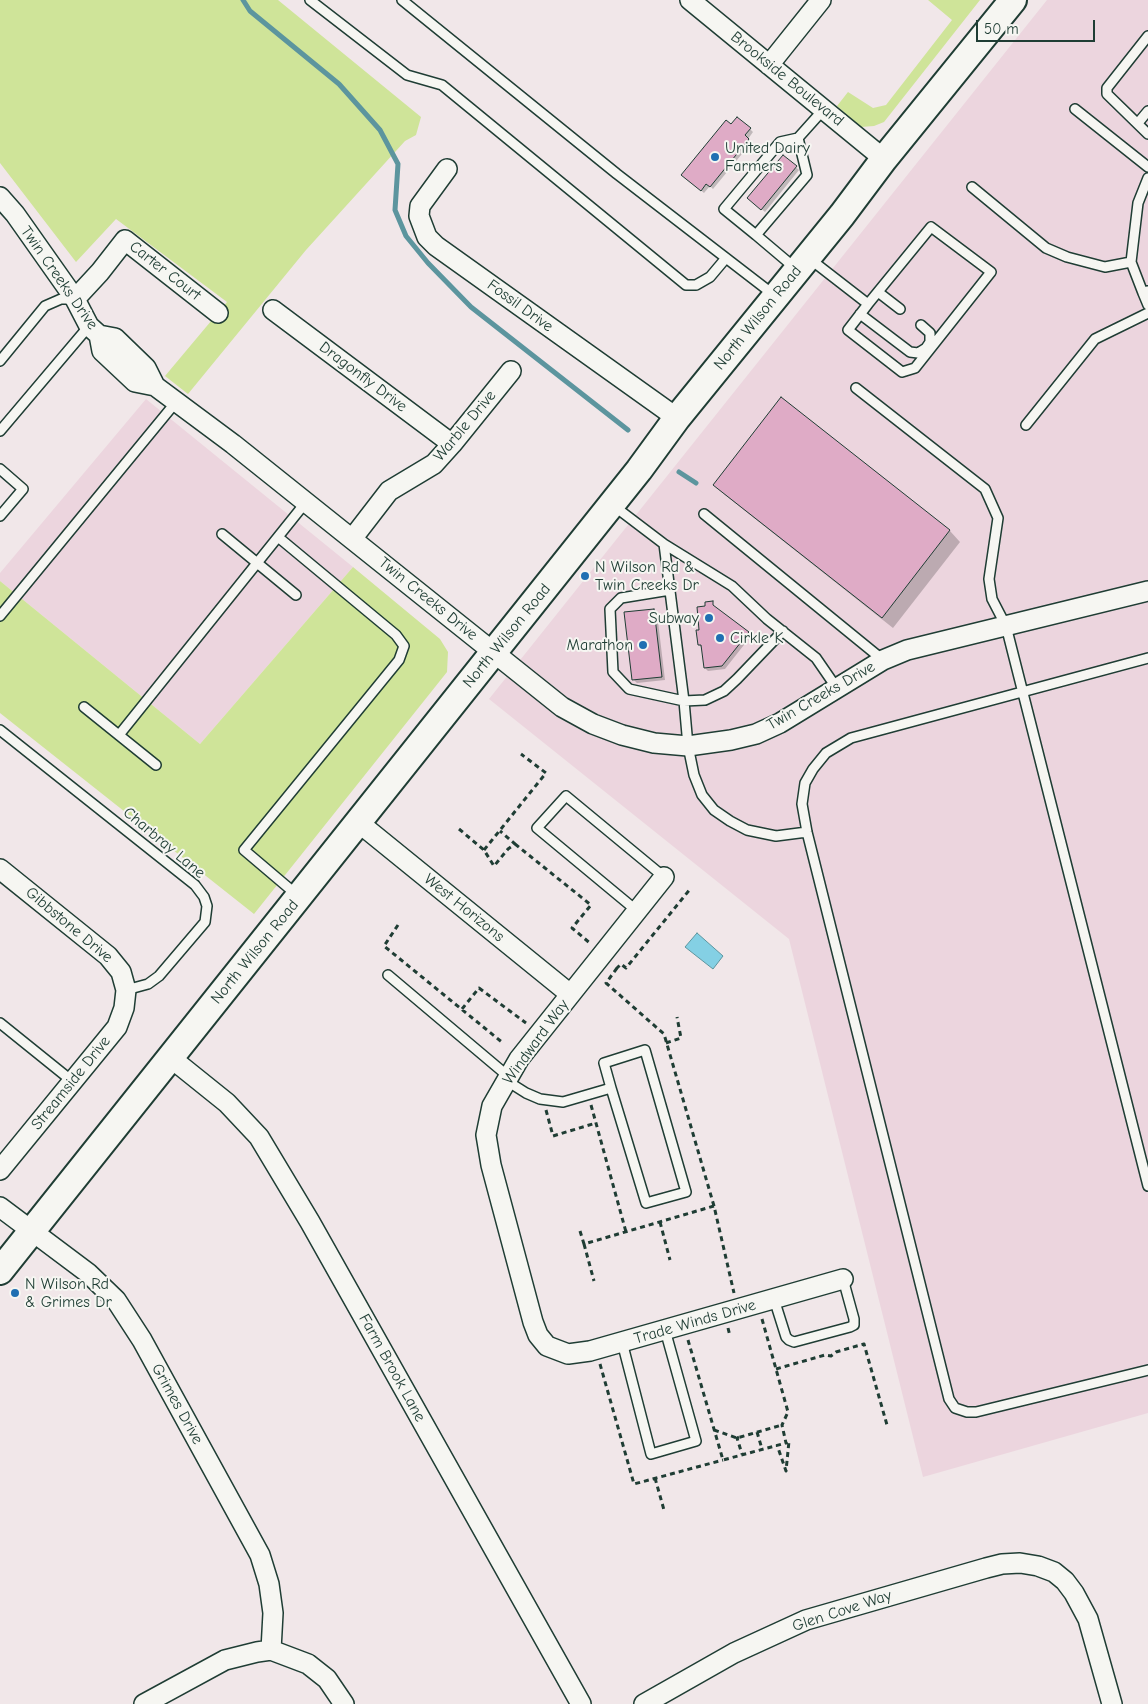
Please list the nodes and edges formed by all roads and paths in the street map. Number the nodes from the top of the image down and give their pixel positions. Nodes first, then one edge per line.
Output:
1 (310, 0) edge
2 (402, 0) edge
3 (690, 0) edge
4 (821, 0) edge
5 (1014, 0) edge
6 (1148, 36) edge
7 (769, 65) junction
8 (824, 109) junction
9 (1075, 109) dead end
10 (1148, 111) edge
11 (1138, 123) junction
12 (1148, 134) edge
13 (798, 138) junction
14 (884, 159) junction
15 (1148, 167) edge
16 (447, 169) dead end
17 (1148, 178) edge
18 (972, 187) dead end
19 (0, 197) edge
20 (756, 235) junction
21 (726, 258) junction
22 (1131, 262) junction
23 (803, 264) junction
24 (878, 292) junction
25 (1145, 292) edge
26 (776, 297) junction
27 (75, 299) junction
28 (868, 304) junction
29 (1148, 304) edge
30 (900, 309) dead end
31 (273, 310) dead end
32 (218, 313) dead end
33 (1148, 313) edge
34 (860, 314) junction
35 (921, 325) dead end
36 (94, 331) junction
37 (0, 361) edge
38 (511, 371) dead end
39 (856, 388) dead end
40 (176, 402) junction
41 (678, 418) junction
42 (1026, 425) dead end
43 (0, 431) edge
44 (452, 444) junction
45 (0, 469) edge
46 (306, 502) junction
47 (612, 504) junction
48 (704, 514) dead end
49 (0, 516) edge
50 (222, 534) dead end
51 (278, 537) junction
52 (352, 539) junction
53 (664, 544) junction
54 (257, 563) junction
55 (670, 590) junction
56 (1148, 591) edge
57 (296, 595) dead end
58 (1, 613) edge
59 (1006, 626) junction
60 (783, 631) junction
61 (494, 652) junction
62 (1148, 658) edge
63 (883, 660) junction
64 (836, 687) junction
65 (1022, 693) junction
66 (684, 701) junction
67 (84, 707) dead end
68 (0, 730) edge
69 (119, 735) junction
70 (688, 746) junction
71 (521, 754) dead end
72 (156, 765) dead end
73 (358, 822) junction
74 (459, 829) dead end
75 (500, 831) junction
76 (807, 832) junction
77 (515, 844) junction
78 (484, 850) junction
79 (0, 868) edge
80 (664, 877) joint
81 (691, 888) dead end
82 (299, 897) junction
83 (637, 911) junction
84 (398, 925) dead end
85 (602, 954) junction
86 (617, 968) junction
87 (388, 975) dead end
88 (126, 990) junction
89 (570, 994) junction
90 (462, 1009) junction
91 (677, 1017) dead end
92 (0, 1023) edge
93 (533, 1028) dead end
94 (503, 1043) dead end
95 (666, 1043) junction
96 (170, 1058) junction
97 (508, 1079) junction
98 (72, 1081) junction
99 (611, 1088) junction
100 (591, 1104) dead end
101 (545, 1108) dead end
102 (596, 1123) junction
103 (0, 1170) edge
104 (1148, 1186) edge
105 (714, 1206) junction
106 (0, 1207) edge
107 (660, 1222) junction
108 (32, 1230) junction
109 (580, 1231) dead end
110 (626, 1232) junction
111 (584, 1244) junction
112 (670, 1260) dead end
113 (0, 1271) edge
114 (843, 1279) joint
115 (594, 1281) dead end
116 (774, 1299) junction
117 (740, 1317) junction
118 (728, 1328) junction
119 (665, 1330) junction
120 (720, 1330) dead end
121 (730, 1336) dead end
122 (696, 1337) dead end
123 (622, 1342) junction
124 (547, 1346) joint
125 (776, 1369) junction
126 (1148, 1370) edge
127 (782, 1425) junction
128 (887, 1426) dead end
129 (714, 1430) junction
130 (758, 1432) junction
131 (737, 1438) junction
132 (786, 1442) junction
133 (778, 1445) junction
134 (762, 1449) junction
135 (742, 1454) junction
136 (655, 1478) dead end
137 (664, 1510) dead end
138 (271, 1650) junction
139 (144, 1704) edge
140 (344, 1704) edge
141 (581, 1704) edge
142 (644, 1704) edge
143 (1112, 1704) edge

1 - 21 lane
2 - 21 lane
3 - 7 street, Brookside Boulevard
4 - 7 street
5 - 14 main road, North Wilson Road
6 - 11 lane
7 - 8 street, Brookside Boulevard
8 - 13 lane
8 - 14 street, Brookside Boulevard
9 - 15 lane
10 - 11 lane
11 - 12 lane
13 - 20 lane
13 - 20 lane
14 - 23 main road, North Wilson Road
16 - 41 street, Fossil Drive
17 - 22 lane
18 - 22 lane
19 - 27 street, Twin Creeks Drive
20 - 23 lane
21 - 26 lane
22 - 25 lane
23 - 26 main road, North Wilson Road
23 - 28 lane
24 - 28 lane
24 - 30 lane
24 - 34 lane
25 - 29 lane
26 - 41 main road, North Wilson Road
27 - 32 street, Carter Court
27 - 36 street, Twin Creeks Drive
27 - 37 lane
28 - 34 lane
31 - 44 street, Dragonfly Drive
33 - 42 lane
34 - 35 lane
36 - 40 street, Twin Creeks Drive
36 - 43 lane
38 - 44 street, Warble Drive
39 - 59 lane
40 - 46 street, Twin Creeks Drive
40 - 58 lane
41 - 47 main road, North Wilson Road
44 - 52 street, Warble Drive
45 - 49 lane
46 - 51 lane
46 - 52 street, Twin Creeks Drive
47 - 53 lane
47 - 61 main road, North Wilson Road
48 - 63 lane
50 - 54 lane
51 - 54 lane
51 - 82 lane
52 - 61 street, Twin Creeks Drive
53 - 55 lane
53 - 60 lane
54 - 57 lane
54 - 69 lane
55 - 66 lane
55 - 66 lane
56 - 59 street, Twin Creeks Drive
59 - 63 street, Twin Creeks Drive
59 - 65 lane
60 - 64 lane
60 - 66 lane
61 - 70 street, Twin Creeks Drive
61 - 73 main road, North Wilson Road
62 - 65 lane
63 - 64 street, Twin Creeks Drive
64 - 70 street, Twin Creeks Drive
65 - 76 lane
65 - 104 lane
66 - 70 lane
67 - 69 lane
68 - 88 lane, Charbray Lane
69 - 72 lane
70 - 76 lane
71 - 75 path
73 - 82 main road, North Wilson Road
73 - 89 street, West Horizons
74 - 78 path
75 - 77 path
75 - 78 path
76 - 126 lane
77 - 78 path
77 - 85 path
79 - 88 street, Gibbstone Drive
80 - 83 street, Windward Way
80 - 83 lane
81 - 86 path
82 - 96 main road, North Wilson Road
83 - 85 street, Windward Way
84 - 90 path
85 - 86 path
85 - 89 street, Windward Way
86 - 95 path
87 - 97 lane
88 - 98 street, Streamside Drive
89 - 97 street, Windward Way
90 - 93 path
90 - 94 path
91 - 95 path
92 - 98 lane
95 - 105 path
96 - 108 main road, North Wilson Road
96 - 141 street, Farm Brook Lane
97 - 99 lane
97 - 124 street, Windward Way
98 - 103 street, Streamside Drive
99 - 99 lane
100 - 102 path
101 - 102 path
102 - 110 path
105 - 107 path
105 - 117 path
106 - 108 street, Grimes Drive
107 - 110 path
107 - 112 path
108 - 113 main road, North Wilson Road
108 - 138 street, Grimes Drive
109 - 111 path
110 - 111 path
111 - 115 path
114 - 116 street, Trade Winds Drive
114 - 116 lane
116 - 117 street, Trade Winds Drive
117 - 118 path
117 - 119 street, Trade Winds Drive
117 - 125 path
118 - 120 path
118 - 121 path
119 - 123 street, Trade Winds Drive
119 - 123 lane
122 - 129 path
123 - 124 street, Trade Winds Drive
125 - 127 path
125 - 128 path
127 - 130 path
127 - 132 path
129 - 131 path
129 - 135 path
130 - 131 path
130 - 134 path
131 - 135 path
132 - 133 path
132 - 133 path
133 - 134 path
134 - 135 path
136 - 137 path
138 - 139 street
138 - 140 street
142 - 143 street, Glen Cove Way

